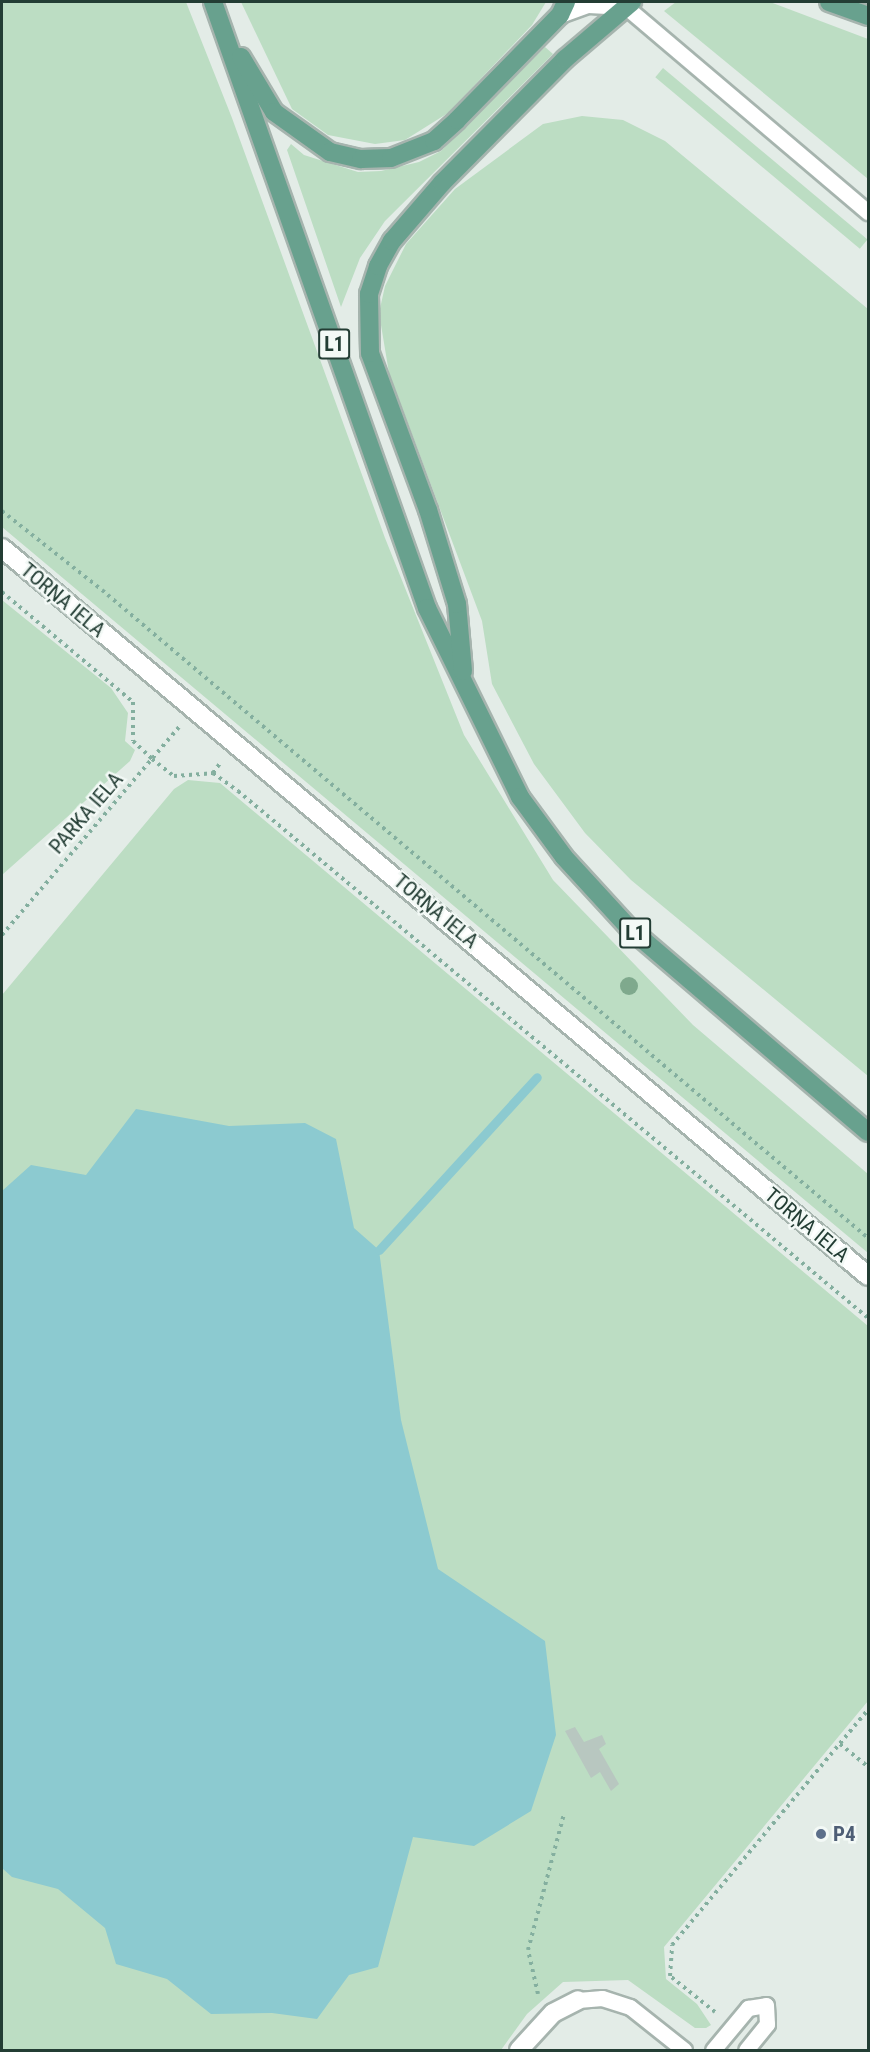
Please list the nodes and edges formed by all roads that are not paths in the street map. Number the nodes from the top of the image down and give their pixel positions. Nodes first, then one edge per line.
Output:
1 (213, 2) edge
2 (830, 2) edge
3 (626, 3) edge
4 (563, 8) edge
5 (868, 16) edge
6 (221, 24) junction
7 (868, 212) edge
8 (2, 548) edge
9 (464, 682) junction
10 (820, 1092) junction
11 (868, 1132) edge
12 (868, 1144) edge
13 (868, 1276) edge
14 (578, 2000) joint
15 (519, 2050) edge
16 (684, 2050) edge
17 (713, 2050) edge
18 (746, 2050) edge

1 - 6 main road, L1
2 - 5 main road
3 - 4 lane
3 - 7 lane
3 - 9 main road
4 - 6 main road
6 - 9 main road, L1
8 - 13 street, TORŅA IELA
9 - 10 main road, L1
10 - 11 main road, L1
10 - 12 lane
14 - 15 street
14 - 16 lane
17 - 18 lane

